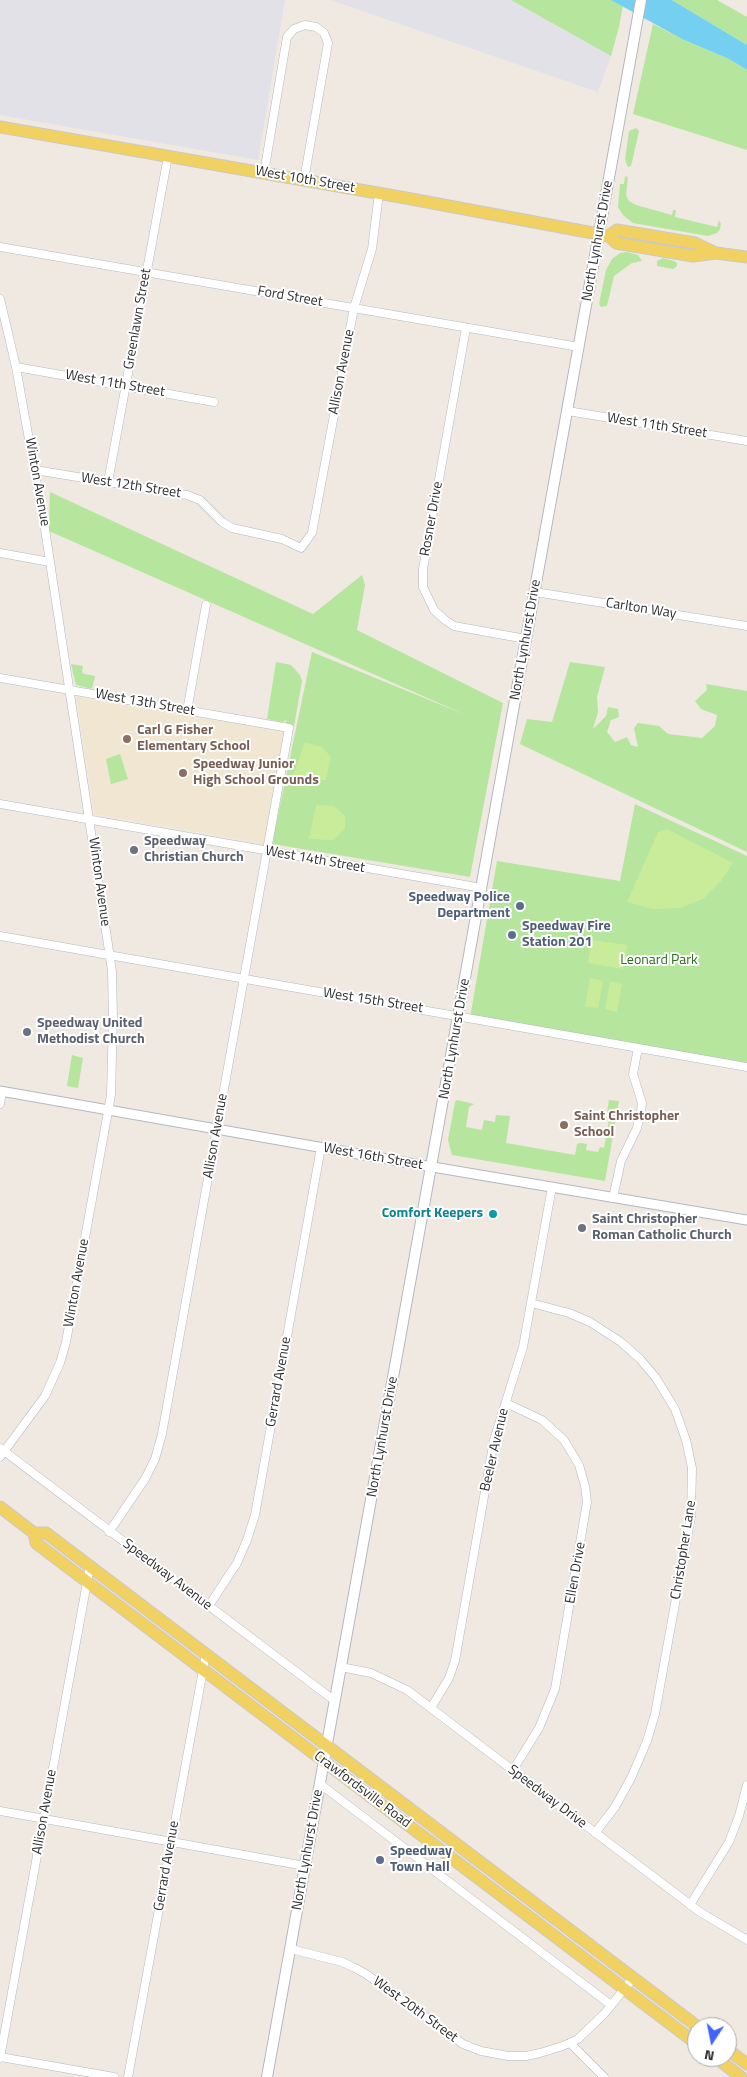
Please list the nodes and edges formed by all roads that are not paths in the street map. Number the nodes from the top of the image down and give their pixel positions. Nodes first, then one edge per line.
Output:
1 (641, 0) edge
2 (0, 127) edge
3 (168, 156) junction
4 (264, 173) junction
5 (304, 180) junction
6 (380, 193) junction
7 (604, 235) junction
8 (0, 247) edge
9 (747, 257) edge
10 (146, 272) junction
11 (0, 299) edge
12 (354, 308) junction
13 (466, 328) junction
14 (579, 347) junction
15 (16, 367) junction
16 (126, 386) junction
17 (214, 402) dead end
18 (568, 411) junction
19 (747, 441) edge
20 (35, 470) junction
21 (108, 482) junction
22 (301, 548) joint
23 (0, 553) edge
24 (50, 562) junction
25 (535, 592) junction
26 (206, 605) dead end
27 (747, 626) edge
28 (526, 639) junction
29 (0, 678) edge
30 (70, 690) junction
31 (187, 711) junction
32 (289, 728) joint
33 (0, 804) edge
34 (90, 820) junction
35 (267, 851) junction
36 (482, 888) junction
37 (0, 936) edge
38 (110, 956) junction
39 (244, 980) junction
40 (459, 1016) junction
41 (638, 1048) junction
42 (747, 1066) edge
43 (1, 1091) edge
44 (0, 1104) edge
45 (109, 1110) junction
46 (218, 1129) junction
47 (321, 1147) junction
48 (432, 1167) junction
49 (552, 1187) junction
50 (613, 1198) junction
51 (747, 1220) edge
52 (531, 1303) junction
53 (506, 1403) junction
54 (1, 1452) edge
55 (0, 1507) edge
56 (109, 1532) junction
57 (34, 1533) junction
58 (90, 1566) junction
59 (87, 1582) junction
60 (208, 1607) junction
61 (206, 1654) junction
62 (341, 1667) junction
63 (203, 1670) junction
64 (335, 1701) junction
65 (431, 1708) junction
66 (327, 1746) junction
67 (324, 1762) junction
68 (513, 1770) junction
69 (320, 1784) junction
70 (747, 1785) edge
71 (0, 1811) edge
72 (44, 1819) junction
73 (595, 1833) junction
74 (171, 1842) junction
75 (305, 1866) junction
76 (690, 1905) junction
77 (747, 1940) edge
78 (291, 1950) junction
79 (633, 1978) junction
80 (624, 1989) junction
81 (611, 2005) junction
82 (687, 2019) edge
83 (687, 2036) edge
84 (570, 2043) junction
85 (737, 2056) edge
86 (0, 2057) edge
87 (747, 2064) edge
88 (728, 2067) edge
89 (114, 2077) edge
90 (128, 2077) edge
91 (267, 2077) edge
92 (604, 2077) edge
93 (741, 2077) edge

1 - 7 main road, North Lynhurst Drive
2 - 3 main road, West 10th Street
3 - 4 main road, West 10th Street
3 - 10 street, Greenlawn Street
4 - 5 main road, West 10th Street
4 - 5 street
5 - 6 main road, West 10th Street
6 - 7 main road, West 10th Street
6 - 12 street, Allison Avenue
7 - 9 main road, West 10th Street
7 - 14 main road, North Lynhurst Drive
8 - 10 street, Ford Street
10 - 12 street, Ford Street
10 - 16 street, Greenlawn Street
11 - 15 street, Winton Avenue
12 - 13 street, Ford Street
12 - 22 street, Allison Avenue
13 - 14 street, Ford Street
13 - 28 street, Rosner Drive
14 - 18 main road, North Lynhurst Drive
15 - 16 street, West 11th Street
15 - 20 street, Winton Avenue
16 - 17 street, West 11th Street
16 - 21 street, Greenlawn Street
18 - 19 street, West 11th Street
18 - 25 main road, North Lynhurst Drive
20 - 21 street, West 12th Street
20 - 24 street, Winton Avenue
21 - 22 street, West 12th Street
23 - 24 street
24 - 30 street, Winton Avenue
25 - 27 street, Carlton Way
25 - 28 main road, North Lynhurst Drive
26 - 31 street
28 - 36 main road, North Lynhurst Drive
29 - 30 street, West 13th Street
30 - 31 street, West 13th Street
30 - 34 street, Winton Avenue
31 - 32 street, West 13th Street
32 - 35 street, Allison Avenue
33 - 34 street, West 14th Street
34 - 35 street, West 14th Street
34 - 38 street, Winton Avenue
35 - 36 street, West 14th Street
35 - 39 street, Allison Avenue
36 - 40 main road, North Lynhurst Drive
37 - 38 street, West 15th Street
38 - 39 street, West 15th Street
38 - 45 street, Winton Avenue
39 - 40 street, West 15th Street
39 - 46 street, Allison Avenue
40 - 41 street, West 15th Street
40 - 48 main road, North Lynhurst Drive
41 - 42 street, West 15th Street
41 - 50 street
43 - 44 street
43 - 45 street, West 16th Street
45 - 46 street, West 16th Street
45 - 54 street, Winton Avenue
46 - 47 street, West 16th Street
46 - 56 street, Allison Avenue
47 - 48 street, West 16th Street
47 - 60 street, Gerrard Avenue
48 - 49 street, West 16th Street
48 - 62 main road, North Lynhurst Drive
49 - 50 street, West 16th Street
49 - 52 street, Beeler Avenue
50 - 51 street, West 16th Street
52 - 53 street, Beeler Avenue
52 - 73 street, Christopher Lane
53 - 65 street, Beeler Avenue
53 - 68 street, Ellen Drive
54 - 56 street, Speedway Avenue
55 - 57 main road, Crawfordsville Road
56 - 60 street, Speedway Avenue
57 - 58 main road, Crawfordsville Road
57 - 59 main road, Crawfordsville Road
58 - 59 street, Allison Avenue
58 - 61 main road, Crawfordsville Road
59 - 63 main road, Crawfordsville Road
59 - 72 street, Allison Avenue
60 - 64 street, Speedway Avenue
61 - 63 street, Gerrard Avenue
61 - 66 main road, Crawfordsville Road
62 - 64 main road, North Lynhurst Drive
62 - 65 street, Speedway Drive
63 - 67 main road, Crawfordsville Road
63 - 74 street, Gerrard Avenue
64 - 66 main road, North Lynhurst Drive
65 - 68 street, Speedway Drive
66 - 67 main road, North Lynhurst Drive
66 - 79 main road, Crawfordsville Road
67 - 69 main road, North Lynhurst Drive
67 - 80 main road, Crawfordsville Road
68 - 73 street, Speedway Drive
69 - 75 main road, North Lynhurst Drive
69 - 81 street, Crawfordsville Road
70 - 76 street
71 - 72 street
72 - 74 street
72 - 86 street, Allison Avenue
73 - 76 street, Speedway Drive
74 - 75 street
74 - 90 street, Gerrard Avenue
75 - 78 main road, North Lynhurst Drive
76 - 77 street, Speedway Drive
78 - 84 street, West 20th Street
78 - 91 main road, North Lynhurst Drive
79 - 80 street, West 20th Street
79 - 82 main road, Crawfordsville Road
80 - 81 street, West 20th Street
80 - 83 main road, Crawfordsville Road
81 - 84 street, West 20th Street
84 - 92 street
85 - 87 main road
86 - 89 street
88 - 93 main road

